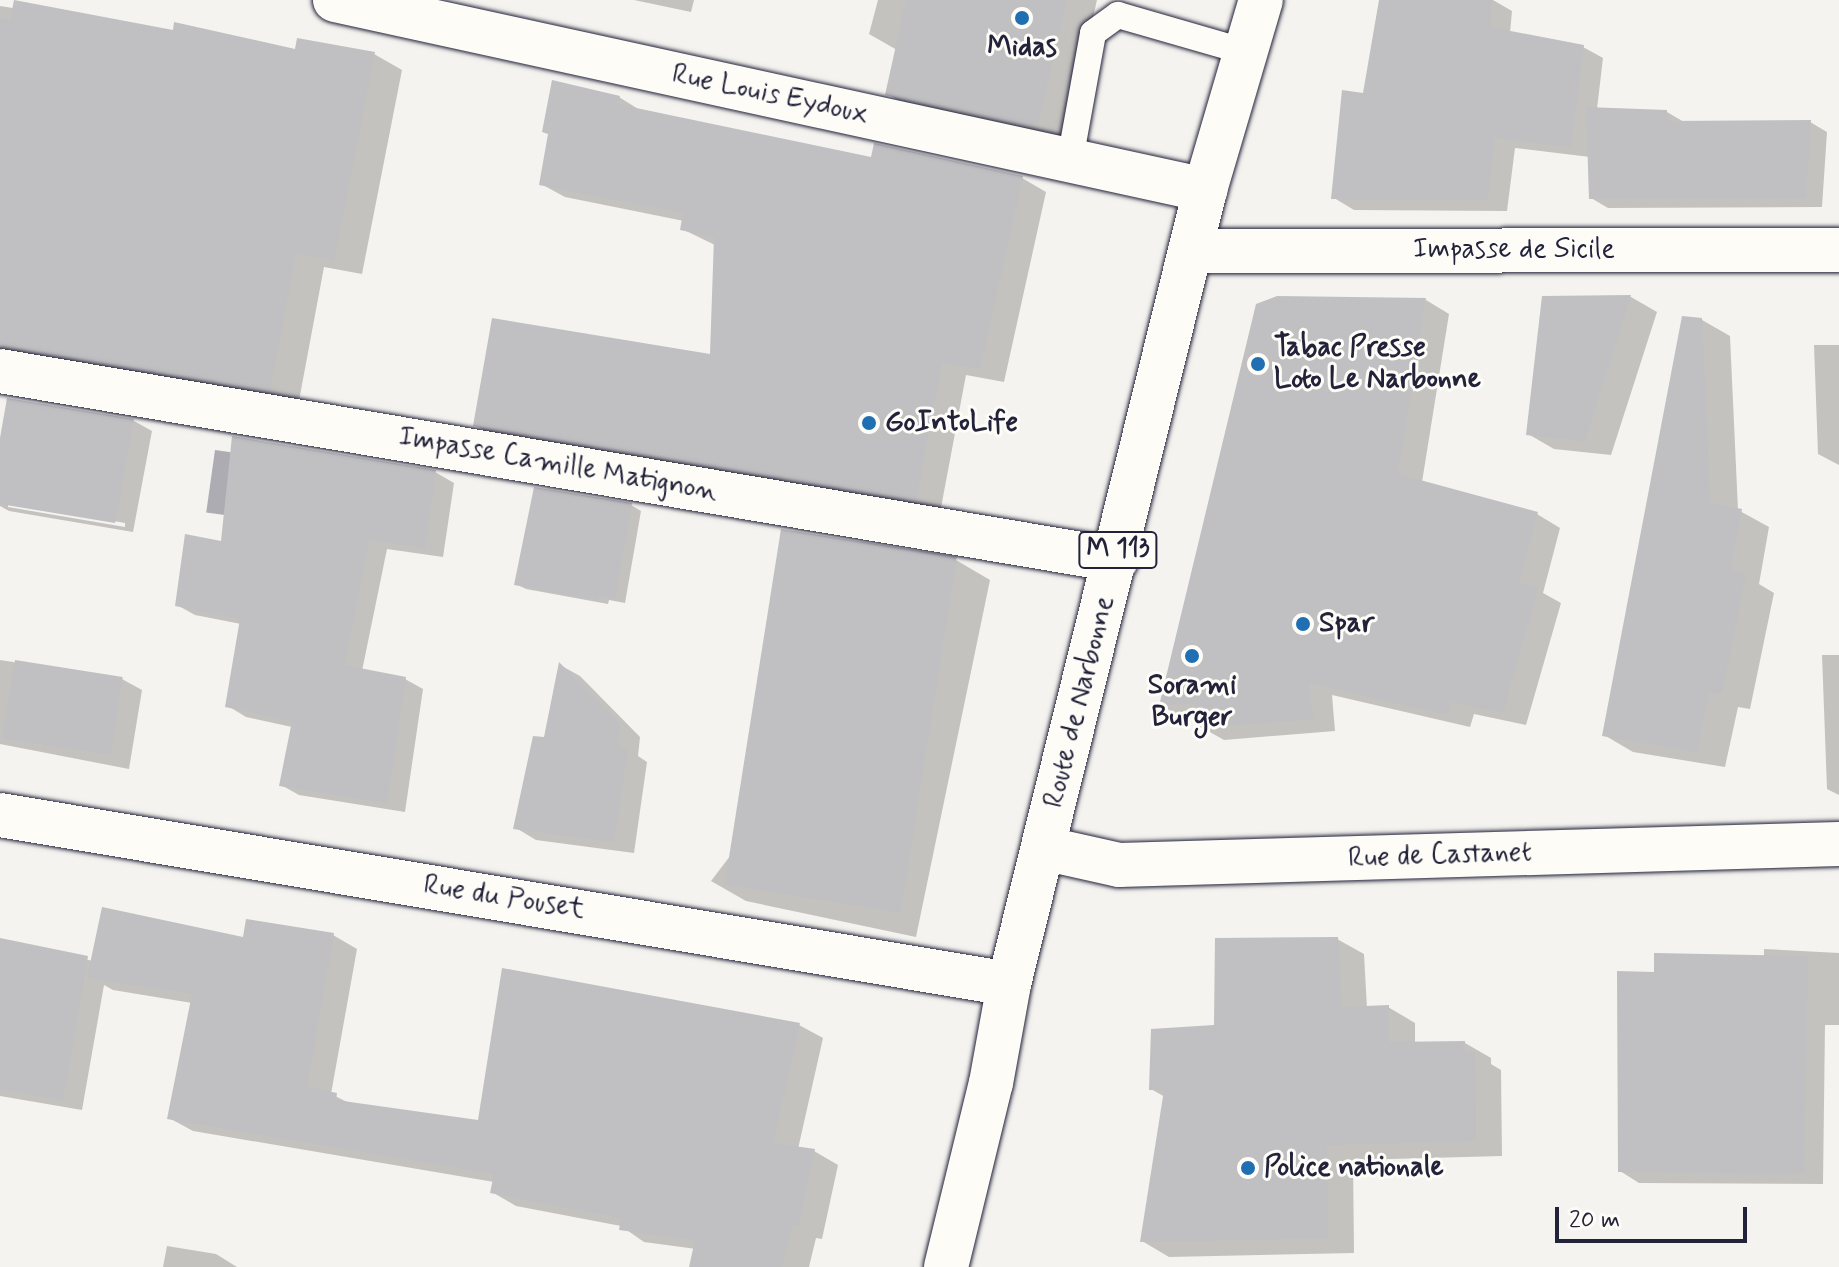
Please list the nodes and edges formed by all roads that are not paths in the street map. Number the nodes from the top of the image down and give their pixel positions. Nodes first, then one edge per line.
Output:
1 (335, 0) edge
2 (1261, 0) edge
3 (1246, 52) junction
4 (1070, 160) junction
5 (1205, 190) junction
6 (1839, 250) edge
7 (1190, 251) junction
8 (0, 371) edge
9 (1116, 560) junction
10 (0, 815) edge
11 (1839, 844) edge
12 (1043, 848) junction
13 (1009, 984) junction
14 (946, 1267) edge

1 - 4 street, Rue Louis Eydoux
2 - 3 street, Route de Narbonne / M 113
3 - 4 lane
3 - 5 street, Route de Narbonne / M 113
4 - 5 street, Rue Louis Eydoux
5 - 7 street, Route de Narbonne / M 113
6 - 7 street, Impasse de Sicile
7 - 9 street, Route de Narbonne / M 113
8 - 9 street, Impasse Camille Matignon
9 - 12 street, Route de Narbonne / M 113
10 - 13 street, Rue du Pouset
11 - 12 street, Rue de Castanet
12 - 13 street, Route de Narbonne / M 113
13 - 14 street, Route de Narbonne / M 113

